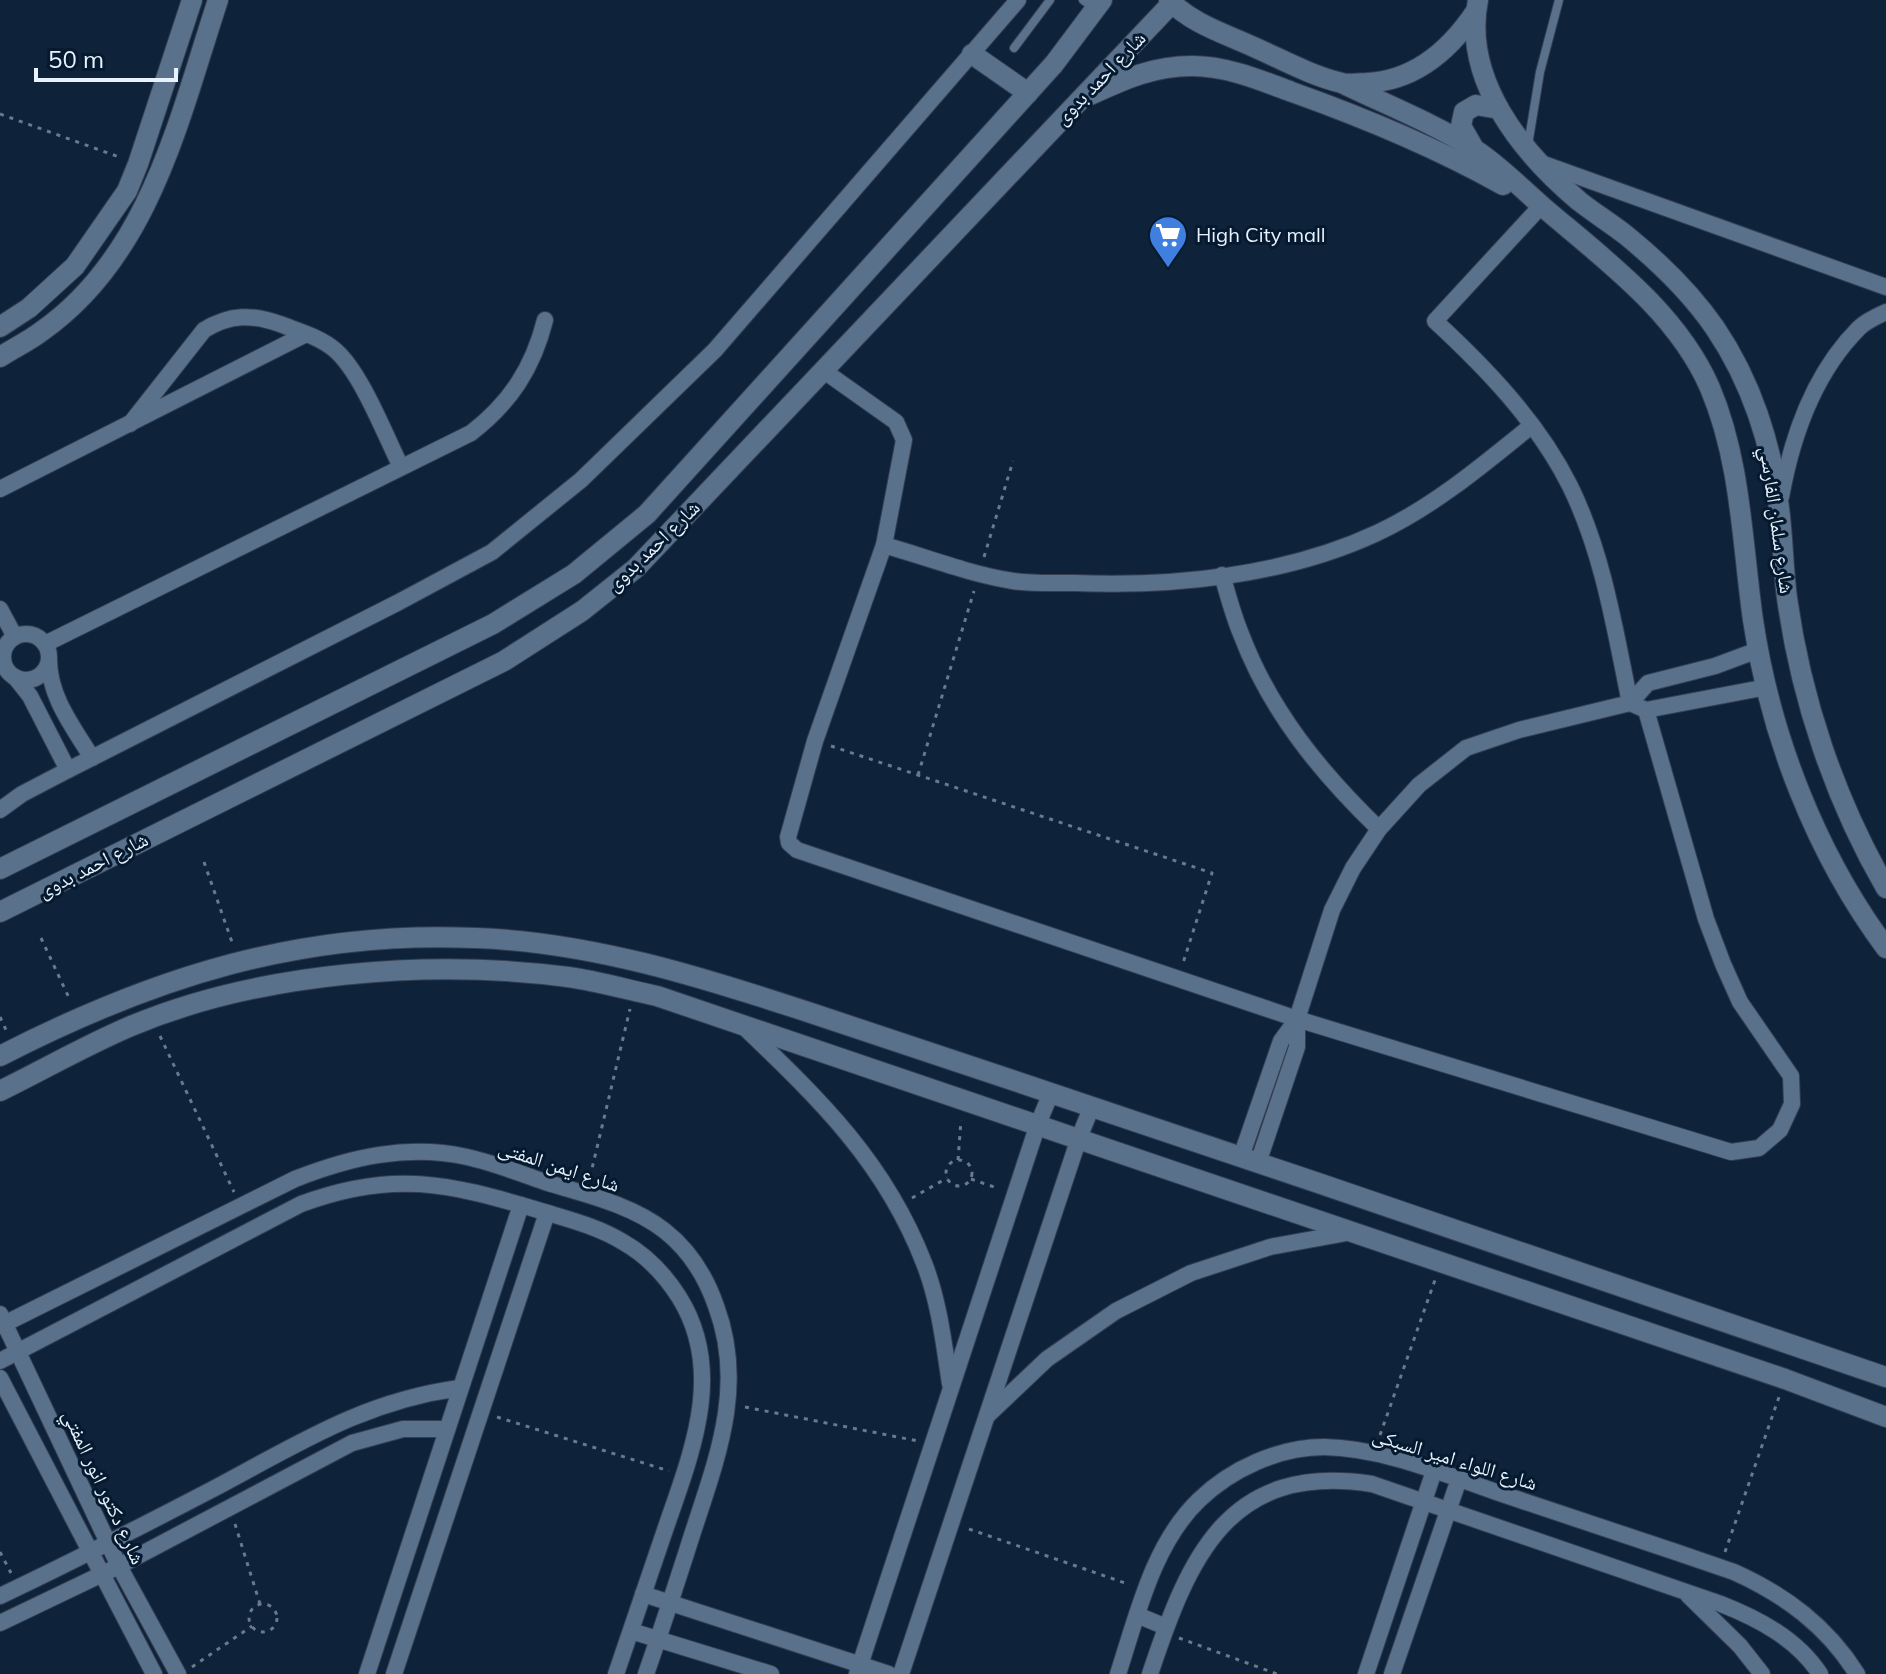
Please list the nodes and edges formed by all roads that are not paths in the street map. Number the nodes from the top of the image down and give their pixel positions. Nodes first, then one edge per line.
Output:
1 (192, 0) edge
2 (218, 0) edge
3 (1018, 0) edge
4 (1050, 0) edge
5 (1559, 0) edge
6 (1170, 1) edge
7 (1094, 3) edge
8 (1477, 6) edge
9 (1014, 48) dead end
10 (972, 54) junction
11 (1344, 84) junction
12 (1028, 93) junction
13 (1078, 101) junction
14 (1499, 109) junction
15 (1476, 150) junction
16 (1531, 156) junction
17 (1541, 206) junction
18 (1886, 287) edge
19 (1886, 312) edge
20 (545, 320) dead end
21 (0, 327) edge
22 (306, 334) junction
23 (0, 357) edge
24 (824, 371) junction
25 (130, 424) junction
26 (1531, 426) junction
27 (401, 467) junction
28 (0, 489) edge
29 (1779, 506) junction
30 (884, 545) junction
31 (1222, 575) junction
32 (0, 609) edge
33 (15, 637) junction
34 (1758, 650) junction
35 (47, 652) junction
36 (7, 672) edge
37 (1767, 687) junction
38 (1630, 703) junction
39 (1646, 710) junction
40 (92, 758) junction
41 (68, 770) junction
42 (0, 810) edge
43 (1379, 829) junction
44 (0, 869) edge
45 (1886, 888) edge
46 (0, 912) edge
47 (1886, 948) edge
48 (1297, 1019) junction
49 (742, 1025) junction
50 (0, 1056) edge
51 (0, 1091) edge
52 (1051, 1093) junction
53 (1092, 1106) junction
54 (1038, 1124) junction
55 (1079, 1138) junction
56 (1250, 1160) junction
57 (521, 1205) junction
58 (547, 1213) junction
59 (1352, 1232) junction
60 (2, 1321) edge
61 (18, 1351) junction
62 (0, 1361) edge
63 (1886, 1377) edge
64 (0, 1378) edge
65 (460, 1388) junction
66 (951, 1390) junction
67 (987, 1416) junction
68 (1886, 1417) edge
69 (447, 1429) junction
70 (1434, 1471) junction
71 (1459, 1479) junction
72 (1424, 1502) junction
73 (1448, 1510) junction
74 (108, 1544) junction
75 (90, 1553) junction
76 (119, 1566) junction
77 (102, 1574) junction
78 (1684, 1591) junction
79 (643, 1594) junction
80 (0, 1596) edge
81 (670, 1603) junction
82 (1137, 1615) junction
83 (0, 1623) edge
84 (1165, 1630) junction
85 (631, 1631) junction
86 (658, 1639) junction
87 (858, 1669) edge
88 (154, 1674) edge
89 (180, 1674) edge
90 (367, 1674) edge
91 (394, 1674) edge
92 (616, 1674) edge
93 (646, 1674) edge
94 (771, 1674) edge
95 (889, 1674) edge
96 (901, 1674) edge
97 (1118, 1674) edge
98 (1150, 1674) edge
99 (1366, 1674) edge
100 (1392, 1674) edge
101 (1762, 1674) edge
102 (1820, 1674) edge
103 (1857, 1674) edge

1 - 21 street
2 - 23 street
3 - 10 street
4 - 9 lane
5 - 16 lane
6 - 11 street
6 - 13 street, شارع احمد بدوى
7 - 12 street, شارع احمد بدوى
8 - 11 street
8 - 14 street, شارع سلمان الفارسي
10 - 12 street
10 - 40 street
11 - 15 street
12 - 44 street, شارع احمد بدوى
13 - 17 street
13 - 24 street, شارع احمد بدوى
14 - 15 street
14 - 16 street, شارع سلمان الفارسي
15 - 17 street
16 - 18 street
16 - 29 street, شارع سلمان الفارسي
17 - 26 street
17 - 34 street, شارع سلمان الفارسي
19 - 29 street
20 - 27 street
22 - 25 street
22 - 25 street
22 - 27 street
24 - 30 street
24 - 46 street, شارع احمد بدوى
25 - 28 street
26 - 31 street
26 - 38 street
27 - 35 street
29 - 45 street, شارع سلمان الفارسي
30 - 31 street
30 - 48 street
31 - 43 street
32 - 33 street
33 - 35 street
33 - 36 street
34 - 37 street, شارع سلمان الفارسي
34 - 38 street
35 - 36 street
35 - 40 street
36 - 41 street
37 - 39 street
37 - 47 street, شارع سلمان الفارسي
38 - 39 street
38 - 43 street
39 - 48 street
40 - 41 street
41 - 42 street
43 - 48 street
48 - 56 street
49 - 51 street
49 - 54 street
49 - 66 street
50 - 52 street
52 - 53 street
52 - 54 street
53 - 55 street
53 - 56 street
54 - 55 street
54 - 66 street
55 - 59 street
55 - 67 street
56 - 63 street
57 - 58 street
57 - 61 street
57 - 65 street
58 - 79 street
58 - 91 street
59 - 67 street
59 - 68 street
60 - 61 street, شارع دكتور انور المفتي
60 - 81 street, شارع ايمن المفتى
61 - 62 street
61 - 74 street, شارع دكتور انور المفتي
64 - 75 street, شارع دكتور انور المفتي
65 - 69 street
65 - 74 street
66 - 87 street
67 - 96 street
69 - 76 street
69 - 90 street
70 - 71 street, شارع اللواء امير السبكى
70 - 72 street
70 - 82 street, شارع اللواء امير السبكى
71 - 73 street
71 - 103 street, شارع اللواء امير السبكى
72 - 73 street
72 - 84 street
72 - 99 street
73 - 78 street
73 - 100 street
74 - 75 street
74 - 76 street, شارع دكتور انور المفتي
75 - 77 street, شارع دكتور انور المفتي
75 - 80 street
76 - 77 street
76 - 89 street, شارع دكتور انور المفتي
77 - 83 street
77 - 88 street, شارع دكتور انور المفتي
78 - 101 street
78 - 102 street
79 - 81 street
79 - 85 street
81 - 86 street, شارع ايمن المفتى
81 - 87 street
82 - 84 street
82 - 97 street, شارع اللواء امير السبكى
84 - 98 street
85 - 86 street
85 - 92 street
86 - 93 street, شارع ايمن المفتى
86 - 94 street
87 - 95 street

